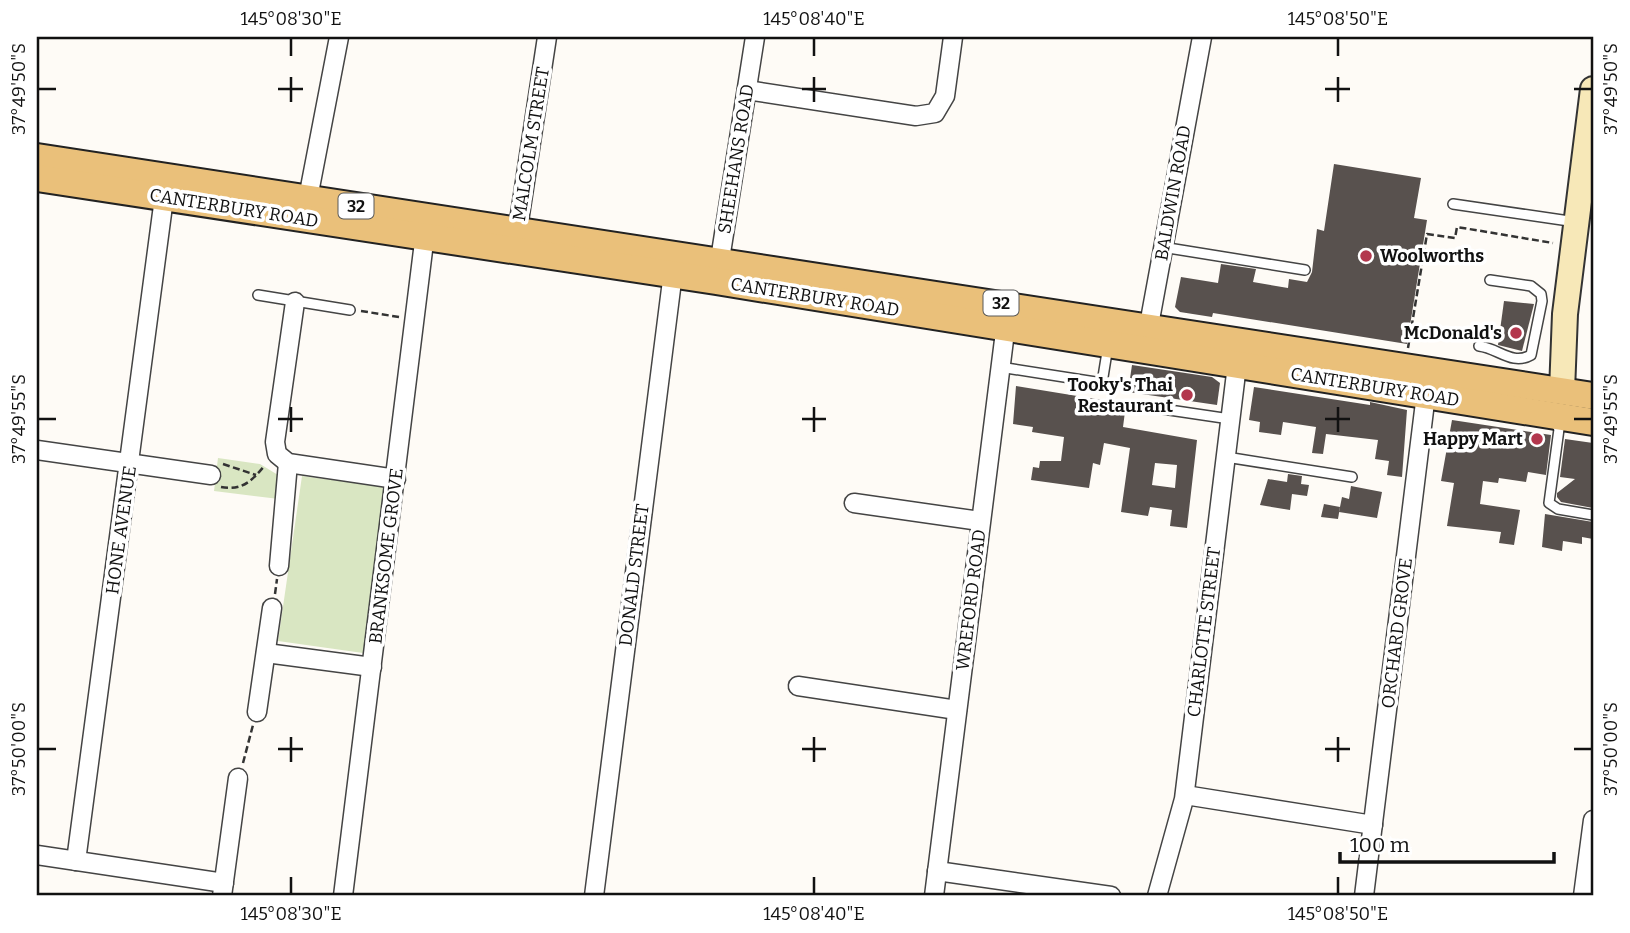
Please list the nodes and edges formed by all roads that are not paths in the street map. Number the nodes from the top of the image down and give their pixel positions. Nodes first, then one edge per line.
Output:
1 (340, 37) edge
2 (547, 37) edge
3 (755, 37) edge
4 (953, 37) edge
5 (1202, 37) edge
6 (1593, 89) edge
7 (747, 90) junction
8 (37, 157) edge
9 (1589, 163) edge
10 (37, 178) edge
11 (164, 198) junction
12 (309, 198) junction
13 (1453, 204) dead end
14 (426, 227) junction
15 (1575, 234) junction
16 (516, 241) junction
17 (1162, 247) junction
18 (674, 265) junction
19 (1305, 270) dead end
20 (718, 271) junction
21 (1490, 280) dead end
22 (258, 295) dead end
23 (295, 302) junction
24 (350, 310) road end
25 (1007, 316) junction
26 (1147, 338) junction
27 (1108, 344) junction
28 (1479, 346) dead end
29 (1237, 365) junction
30 (1000, 367) junction
31 (1428, 382) junction
32 (1593, 396) edge
33 (1554, 398) junction
34 (1149, 407) dead end
35 (1230, 419) junction
36 (1593, 422) edge
37 (37, 450) edge
38 (1226, 457) junction
39 (282, 458) junction
40 (130, 463) junction
41 (211, 475) road end
42 (1352, 477) dead end
43 (396, 479) junction
44 (854, 503) dead end
45 (1593, 514) edge
46 (980, 521) junction
47 (279, 566) road end
48 (272, 608) road end
49 (266, 653) junction
50 (372, 667) junction
51 (799, 687) dead end
52 (957, 710) junction
53 (257, 712) road end
54 (238, 778) road end
55 (1185, 795) junction
56 (1593, 820) edge
57 (1373, 825) junction
58 (1591, 853) edge
59 (37, 855) edge
60 (76, 861) junction
61 (937, 871) junction
62 (223, 890) edge
63 (343, 896) edge
64 (594, 896) edge
65 (934, 896) edge
66 (1111, 896) edge
67 (1157, 896) edge
68 (1364, 896) edge
69 (1583, 896) edge

1 - 12 street
2 - 16 street, MALCOLM STREET
3 - 7 street, SHEEHANS ROAD
4 - 7 street
5 - 17 street, BALDWIN ROAD
6 - 9 street
7 - 20 street, SHEEHANS ROAD
8 - 12 main road, CANTERBURY ROAD / 32
9 - 15 street
10 - 11 main road, CANTERBURY ROAD / 32
11 - 14 main road, CANTERBURY ROAD / 32
11 - 40 street, HONE AVENUE
12 - 14 main road, CANTERBURY ROAD / 32
13 - 15 lane
14 - 16 main road, CANTERBURY ROAD / 32
14 - 43 street, BRANKSOME GROVE
15 - 33 street
16 - 18 main road, CANTERBURY ROAD / 32
17 - 19 lane
17 - 26 street, BALDWIN ROAD
18 - 20 main road, CANTERBURY ROAD / 32
18 - 64 street, DONALD STREET
20 - 25 main road, CANTERBURY ROAD / 32
21 - 28 lane
22 - 23 lane
23 - 24 lane
23 - 39 street
25 - 26 main road, CANTERBURY ROAD / 32
25 - 27 main road, CANTERBURY ROAD / 32
25 - 30 street, WREFORD ROAD
26 - 27 main road, CANTERBURY ROAD / 32
26 - 29 main road, CANTERBURY ROAD / 32
26 - 31 main road, CANTERBURY ROAD / 32
27 - 30 lane
29 - 31 main road, CANTERBURY ROAD / 32
29 - 35 street, CHARLOTTE STREET
30 - 46 street, WREFORD ROAD
31 - 33 main road, CANTERBURY ROAD / 32
31 - 57 street, ORCHARD GROVE
32 - 33 main road, CANTERBURY ROAD / 32
33 - 36 main road, CANTERBURY ROAD / 32
33 - 45 lane
34 - 35 lane
35 - 38 street, CHARLOTTE STREET
37 - 40 street
38 - 42 lane
38 - 55 street, CHARLOTTE STREET
39 - 43 street
39 - 47 street
40 - 41 street
40 - 60 street, HONE AVENUE
43 - 50 street, BRANKSOME GROVE
44 - 46 street
46 - 52 street, WREFORD ROAD
48 - 49 street
49 - 50 street
49 - 53 street
50 - 63 street, BRANKSOME GROVE
51 - 52 street
52 - 61 street, WREFORD ROAD
54 - 62 street
55 - 57 street
55 - 67 street, CHARLOTTE STREET
56 - 58 street
57 - 68 street, ORCHARD GROVE
58 - 69 street
59 - 60 street
60 - 62 street
61 - 65 street, WREFORD ROAD
61 - 66 street

